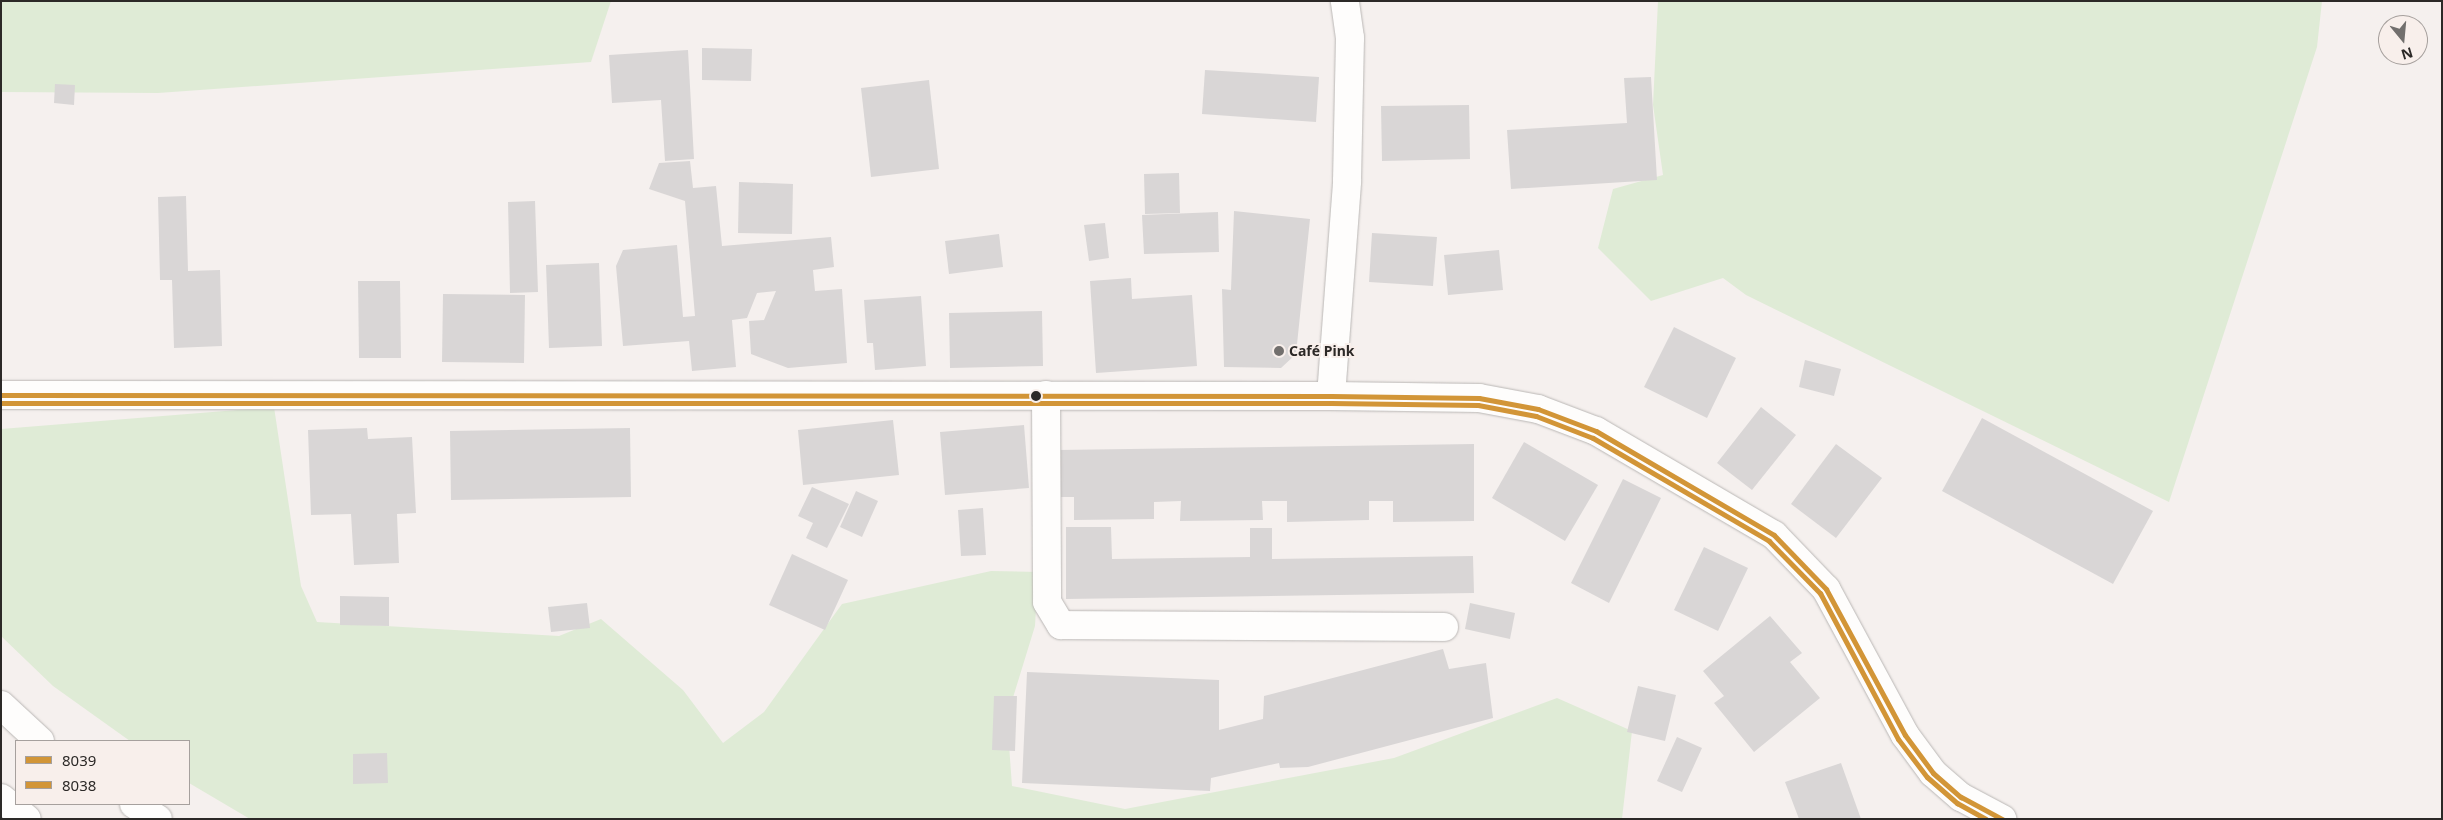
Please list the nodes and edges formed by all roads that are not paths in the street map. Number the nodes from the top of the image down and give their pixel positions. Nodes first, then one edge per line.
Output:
1 (1345, 1) edge
2 (1, 395) edge
3 (1046, 395) junction
4 (1331, 396) junction
5 (1444, 628) dead end
6 (1, 705) edge
7 (39, 740) edge
8 (1, 798) edge
9 (136, 805) edge
10 (27, 819) edge
11 (158, 819) edge
12 (2002, 819) edge

1 - 4 main road
2 - 3 main road
3 - 4 main road
3 - 5 main road
4 - 12 main road
6 - 7 main road
8 - 10 main road
9 - 11 main road

